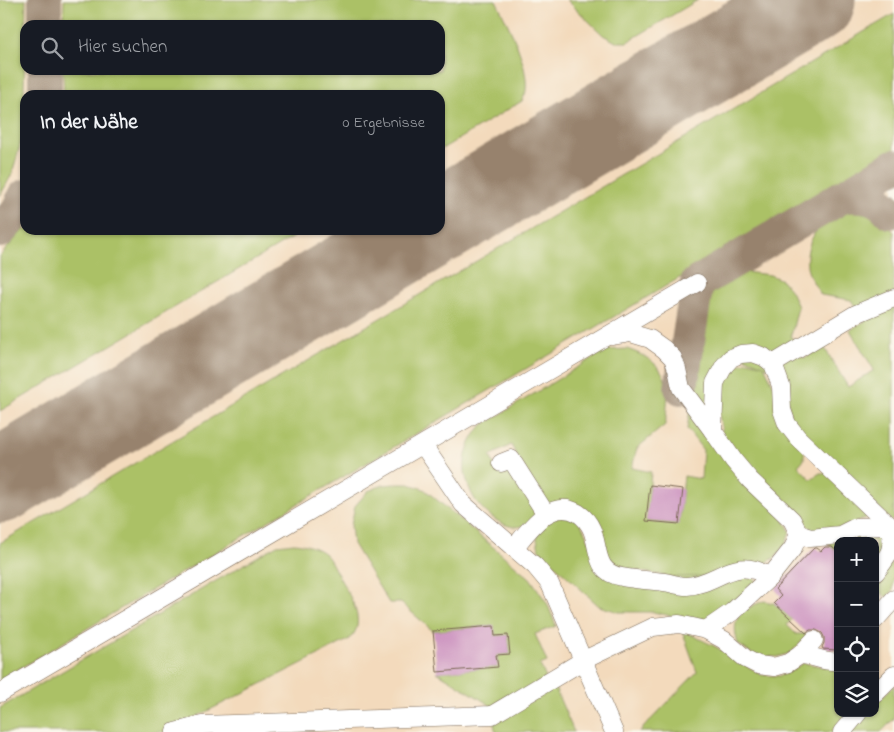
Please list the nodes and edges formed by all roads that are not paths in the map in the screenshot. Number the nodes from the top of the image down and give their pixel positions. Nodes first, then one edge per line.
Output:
1 (697, 283) dead end
2 (894, 298) edge
3 (606, 337) junction
4 (773, 364) junction
5 (712, 431) junction
6 (423, 445) junction
7 (502, 463) dead end
8 (546, 514) junction
9 (890, 526) junction
10 (799, 534) junction
11 (514, 548) junction
12 (893, 554) edge
13 (879, 569) edge
14 (770, 578) junction
15 (894, 599) edge
16 (879, 616) edge
17 (706, 630) junction
18 (814, 640) dead end
19 (800, 655) junction
20 (584, 660) junction
21 (834, 662) edge
22 (894, 676) edge
23 (879, 690) edge
24 (0, 694) edge
25 (855, 717) edge
26 (175, 732) edge
27 (614, 732) edge
28 (842, 732) edge

1 - 3 lane
2 - 4 lane
3 - 5 lane
3 - 6 lane
4 - 5 lane
4 - 9 lane
5 - 10 lane
6 - 11 lane
6 - 24 lane
7 - 8 lane
8 - 11 lane
8 - 14 lane
9 - 10 lane
9 - 12 lane
10 - 14 lane
11 - 20 lane
12 - 13 lane
14 - 17 lane
15 - 16 lane
17 - 19 lane
17 - 20 lane
18 - 19 lane
19 - 21 lane
20 - 26 lane
20 - 27 lane
22 - 23 lane
25 - 28 lane

